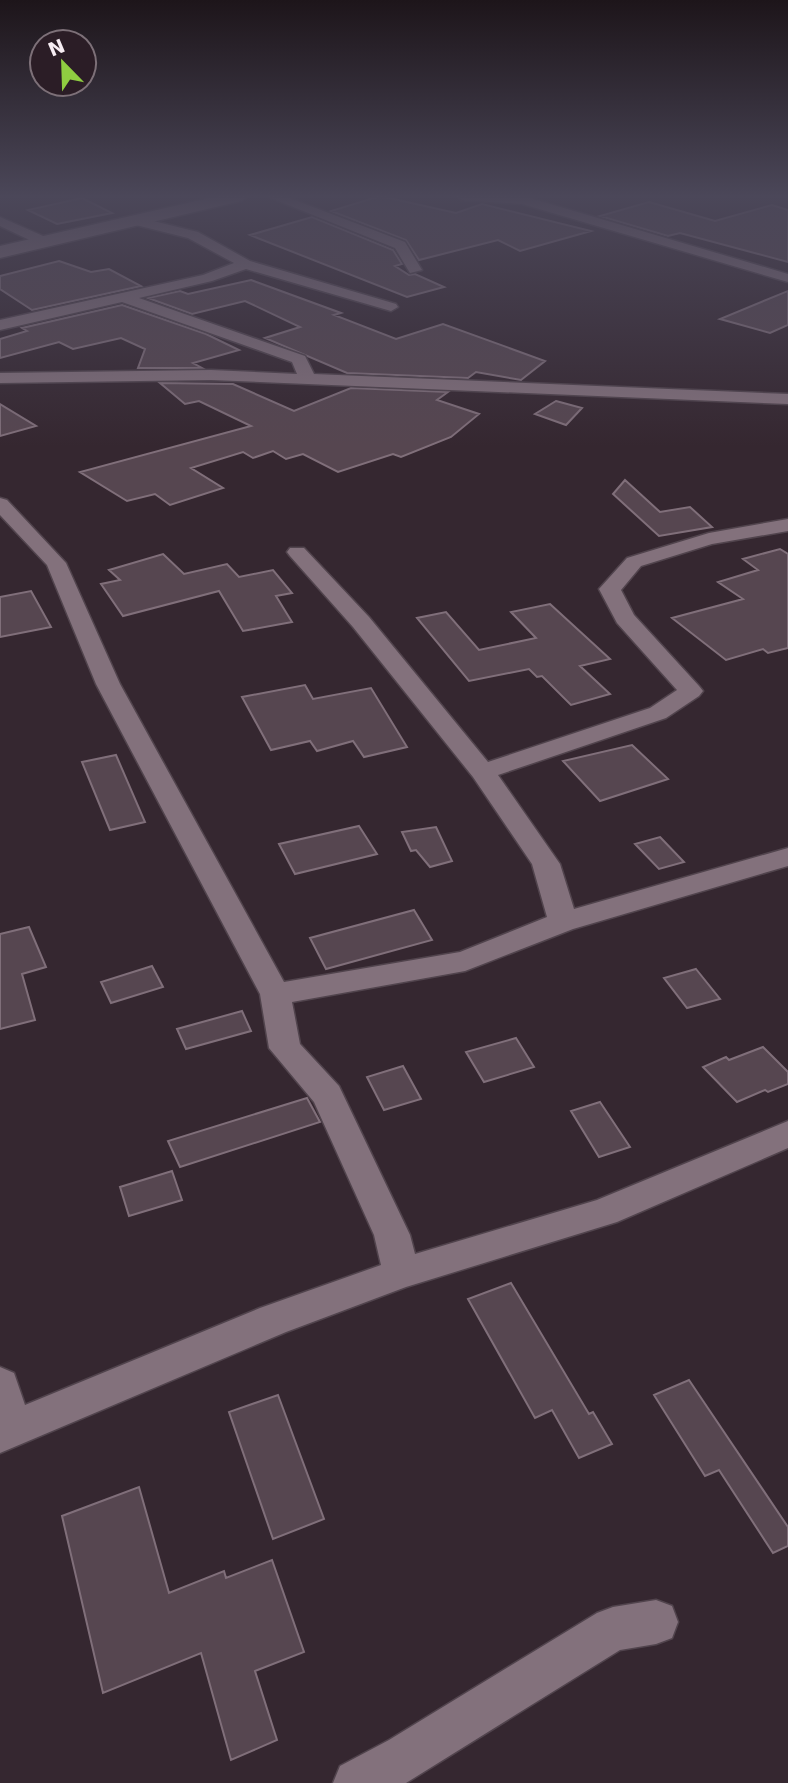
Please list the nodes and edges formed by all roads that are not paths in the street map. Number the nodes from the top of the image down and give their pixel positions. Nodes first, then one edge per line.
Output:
1 (202, 279) edge
2 (297, 279) edge
3 (123, 297) junction
4 (391, 307) dead end
5 (0, 325) edge
6 (0, 378) edge
7 (308, 379) junction
8 (788, 399) edge
9 (0, 504) edge
10 (788, 525) edge
11 (296, 552) dead end
12 (483, 772) junction
13 (788, 857) edge
14 (563, 922) junction
15 (275, 994) junction
16 (788, 1135) edge
17 (401, 1273) junction
18 (0, 1385) edge
19 (6, 1432) edge
20 (656, 1622) dead end
21 (357, 1783) edge

1 - 3 street
2 - 4 street
3 - 5 street
3 - 7 street
6 - 7 street
7 - 8 street
9 - 15 street
10 - 12 street
11 - 12 street
12 - 14 street
13 - 14 street
14 - 15 street
15 - 17 street
16 - 17 street
17 - 19 street
18 - 19 street
20 - 21 street

